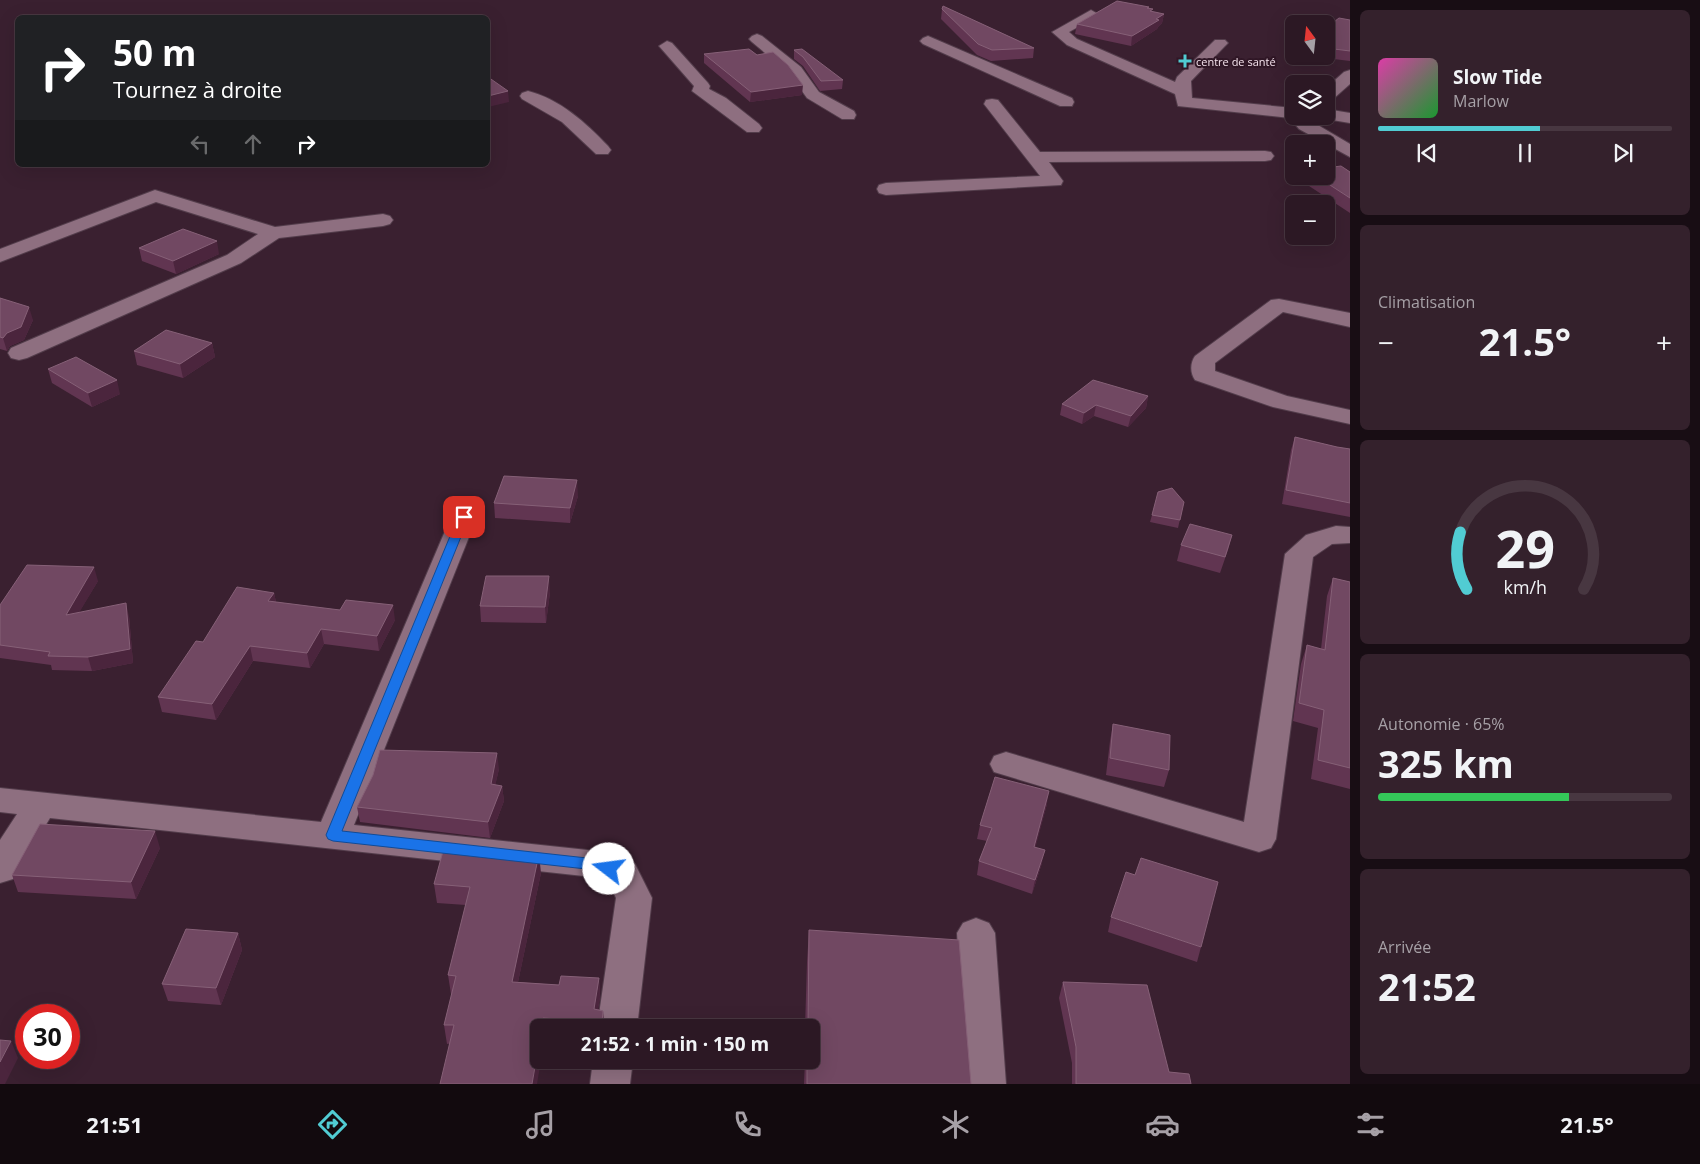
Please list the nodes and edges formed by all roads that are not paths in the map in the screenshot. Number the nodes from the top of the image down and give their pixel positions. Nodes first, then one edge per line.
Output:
1 (1091, 14) edge
2 (757, 39) dead end
3 (928, 41) dead end
4 (1220, 43) dead end
5 (667, 46) dead end
6 (1350, 75) edge
7 (1335, 89) edge
8 (1184, 92) junction
9 (528, 96) dead end
10 (1066, 102) dead end
11 (992, 104) dead end
12 (1285, 112) edge
13 (848, 115) dead end
14 (1335, 116) edge
15 (1350, 118) edge
16 (1305, 125) edge
17 (753, 128) dead end
18 (602, 150) dead end
19 (1350, 152) edge
20 (1265, 156) dead end
21 (1036, 158) junction
22 (886, 189) dead end
23 (383, 220) dead end
24 (274, 233) junction
25 (0, 256) edge
26 (1350, 320) edge
27 (19, 353) dead end
28 (1350, 417) edge
29 (464, 517) dead end
30 (1350, 535) edge
31 (1006, 764) dead end
32 (0, 800) edge
33 (41, 804) junction
34 (333, 835) junction
35 (0, 869) edge
36 (976, 933) dead end
37 (618, 1019) edge
38 (612, 1069) edge
39 (610, 1084) edge
40 (986, 1084) edge

1 - 8 street
2 - 13 street
3 - 10 street
4 - 8 street
5 - 17 street
6 - 7 street
8 - 12 street
9 - 18 street
11 - 21 street
14 - 15 street
16 - 19 street
20 - 21 street
21 - 22 street
23 - 24 street
24 - 25 street
24 - 27 street
26 - 28 street
29 - 34 street
30 - 31 street
32 - 33 street
33 - 34 street
33 - 35 street
34 - 37 street
36 - 40 street
38 - 39 street

